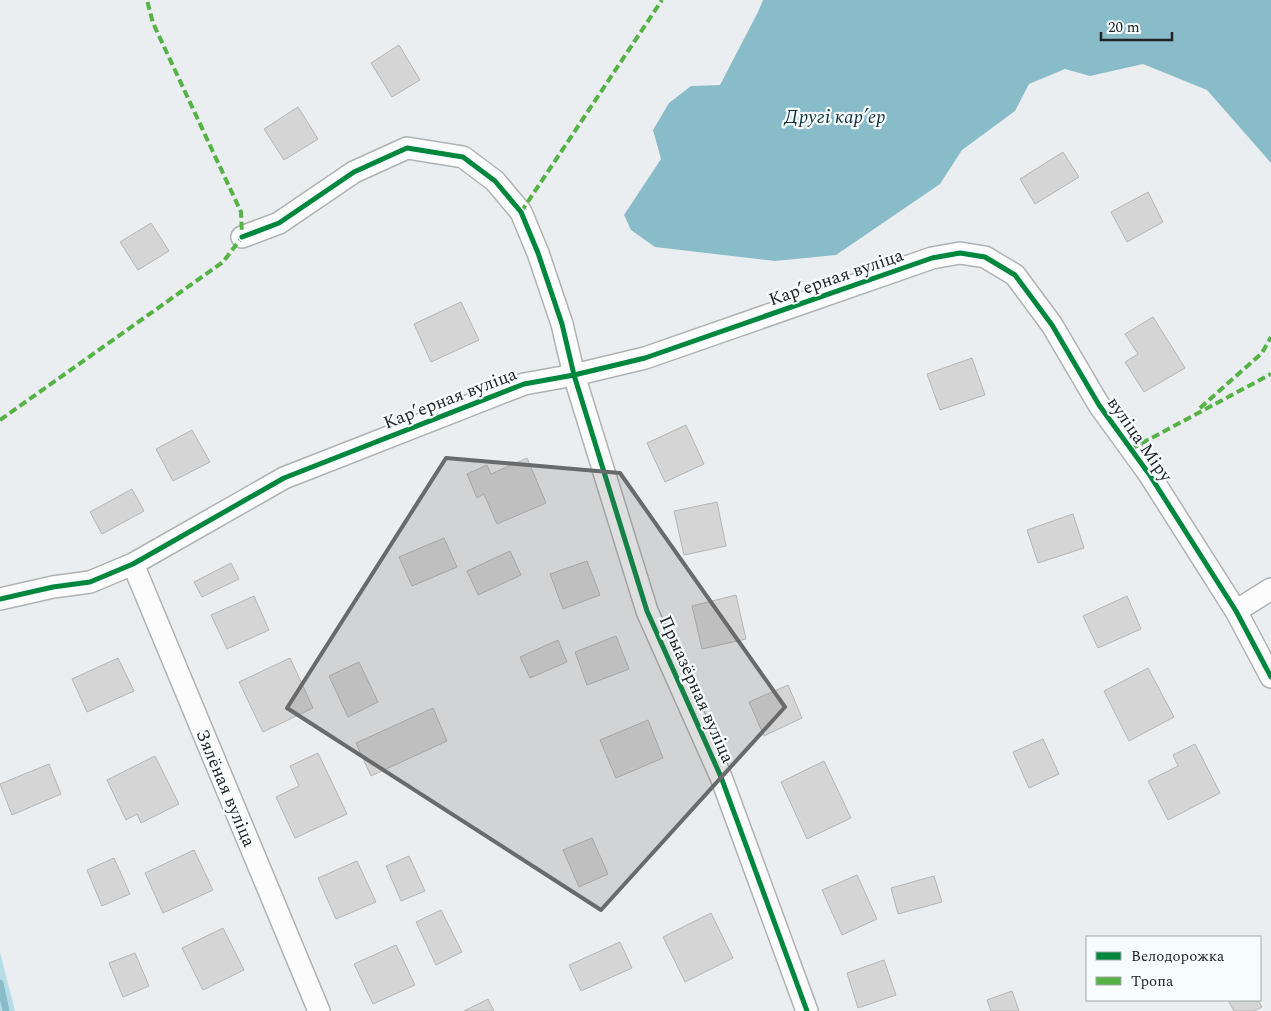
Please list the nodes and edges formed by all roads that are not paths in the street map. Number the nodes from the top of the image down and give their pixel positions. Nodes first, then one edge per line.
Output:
1 (242, 237) dead end
2 (985, 257) joint
3 (574, 375) junction
4 (132, 564) junction
5 (1271, 589) edge
6 (0, 599) edge
7 (1236, 611) junction
8 (1271, 677) edge
9 (319, 1011) edge
10 (807, 1011) edge

1 - 3 street, Прыазёрная вуліца
2 - 3 street, Карʼерная вуліца
2 - 7 street, вуліца Міру
3 - 4 street, Карʼерная вуліца
3 - 10 street, Прыазёрная вуліца
4 - 6 street, Карʼерная вуліца
4 - 9 street, Зялёная вуліца
5 - 7 street
7 - 8 street, вуліца Міру

